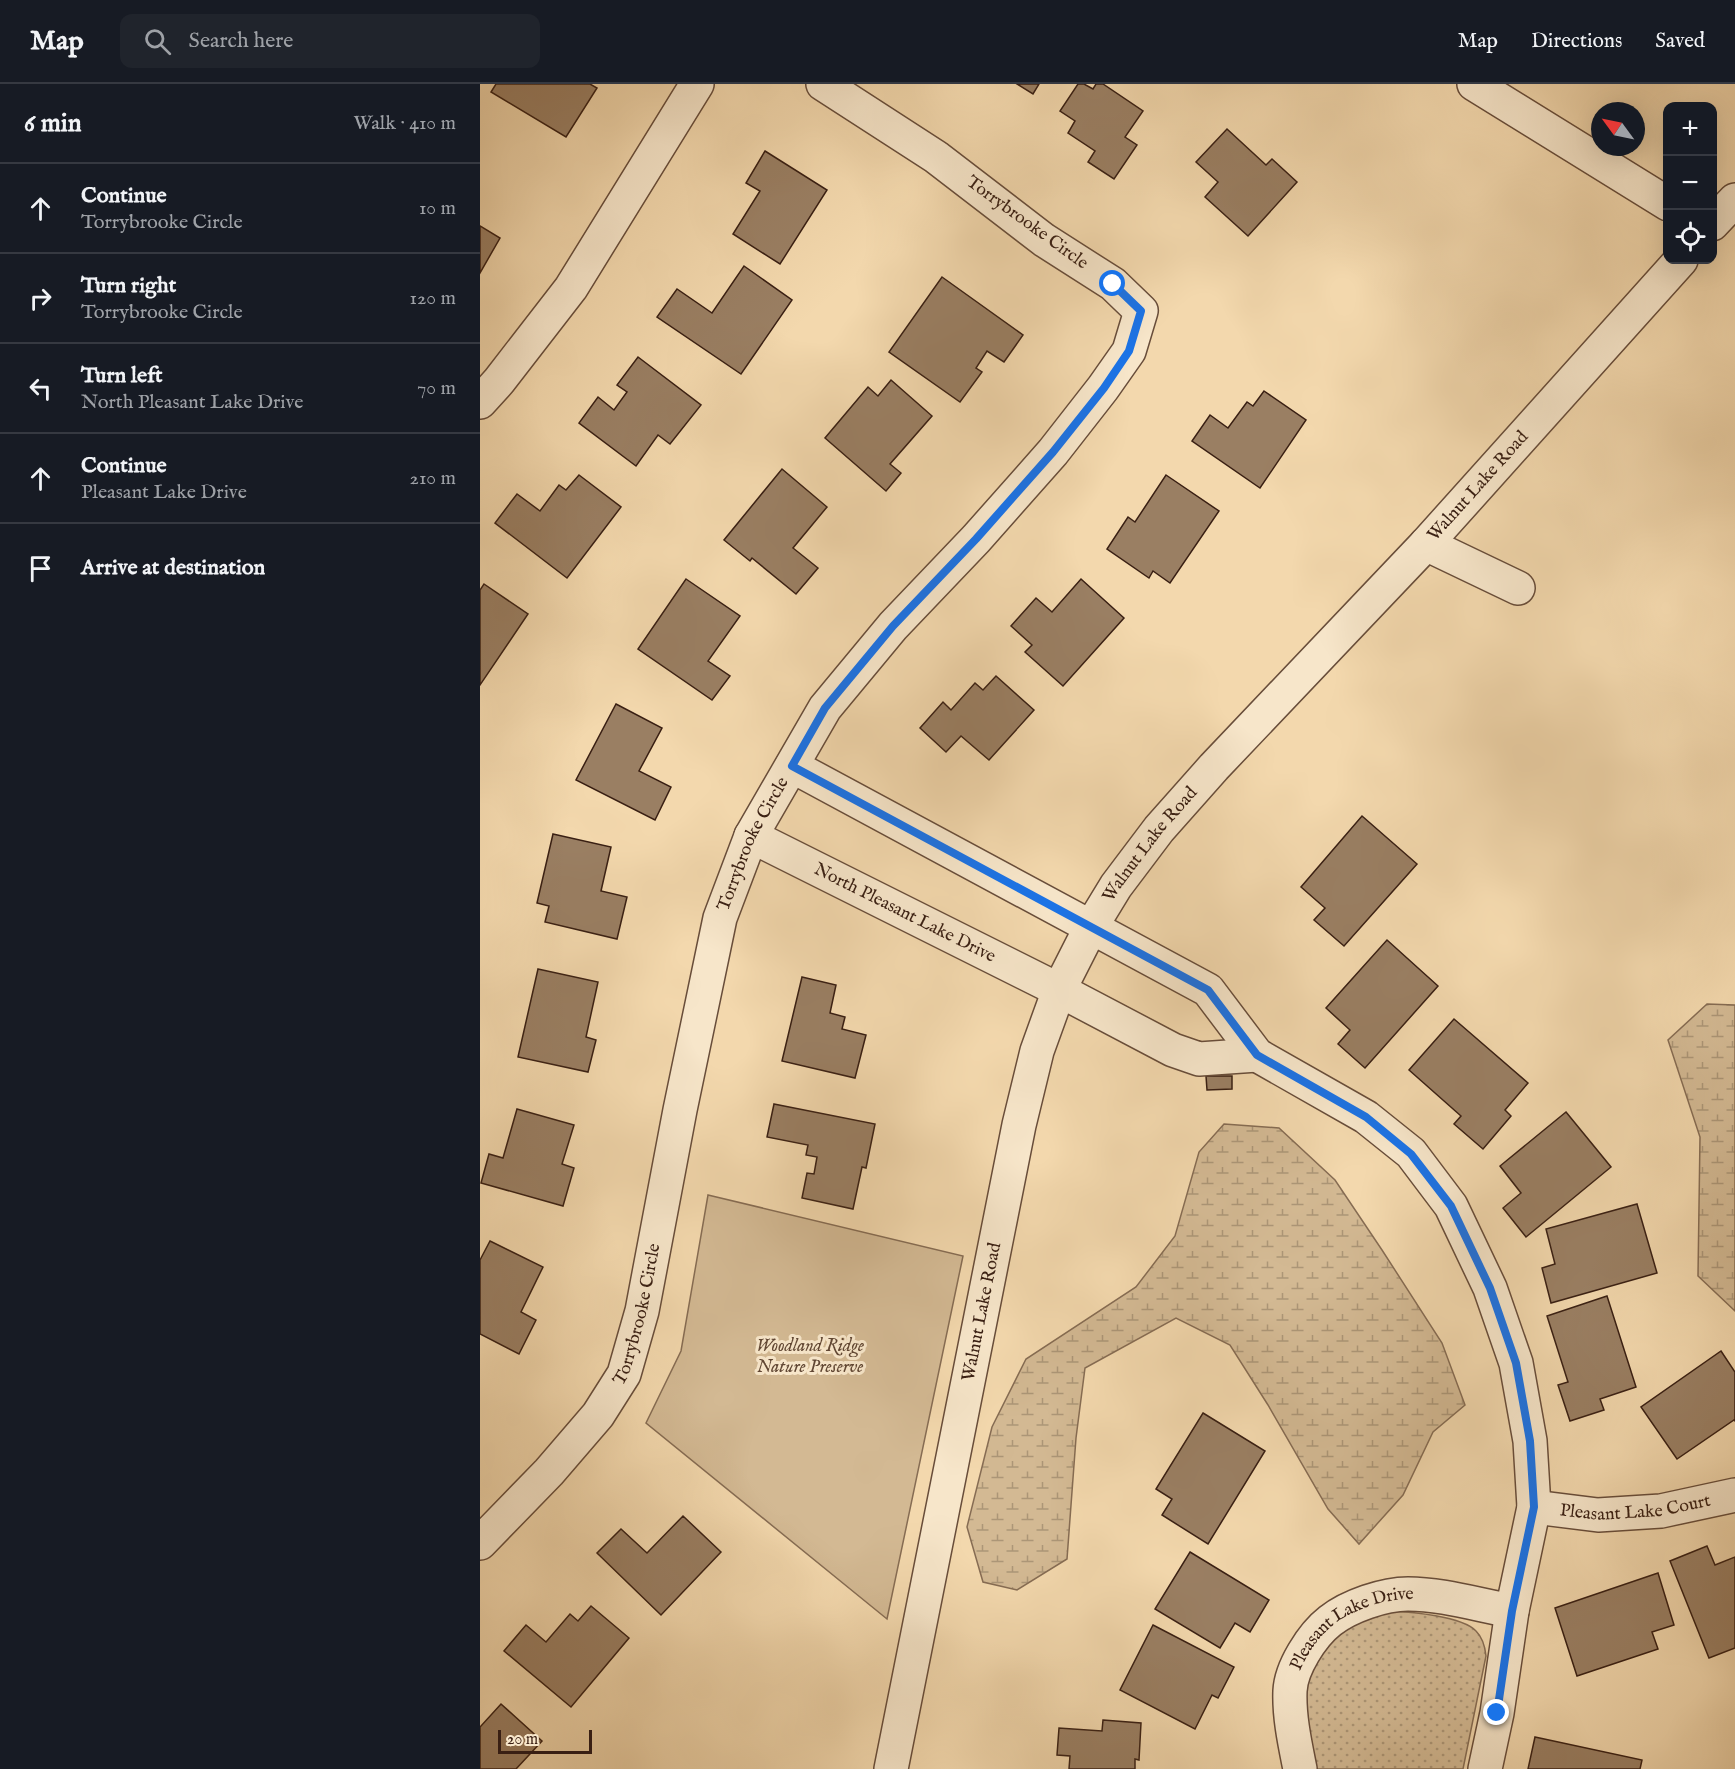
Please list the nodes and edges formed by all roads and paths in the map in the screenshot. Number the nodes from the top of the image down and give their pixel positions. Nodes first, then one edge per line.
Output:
1 (697, 84) edge
2 (823, 84) edge
3 (1474, 84) edge
4 (1735, 200) edge
5 (1663, 201) edge
6 (1717, 220) edge
7 (1677, 264) edge
8 (480, 402) edge
9 (1426, 544) junction
10 (1518, 588) dead end
11 (792, 766) junction
12 (751, 836) junction
13 (1091, 927) junction
14 (1059, 990) junction
15 (1257, 1055) junction
16 (1735, 1495) edge
17 (1534, 1507) junction
18 (480, 1543) edge
19 (1512, 1611) junction
20 (891, 1769) edge
21 (1300, 1769) edge
22 (1485, 1769) edge

1 - 8 street
2 - 11 street, Torrybrooke Circle
3 - 5 street
4 - 6 street
7 - 9 street, Walnut Lake Road
9 - 10 street
9 - 13 street, Walnut Lake Road
11 - 12 street, Torrybrooke Circle
11 - 13 street
12 - 14 street, North Pleasant Lake Drive
12 - 18 street, Torrybrooke Circle
13 - 14 street, Walnut Lake Road
13 - 15 street
14 - 15 street
14 - 20 street, Walnut Lake Road
15 - 17 street
16 - 17 street, Pleasant Lake Court
17 - 19 street
19 - 21 street, Pleasant Lake Drive
19 - 22 street

